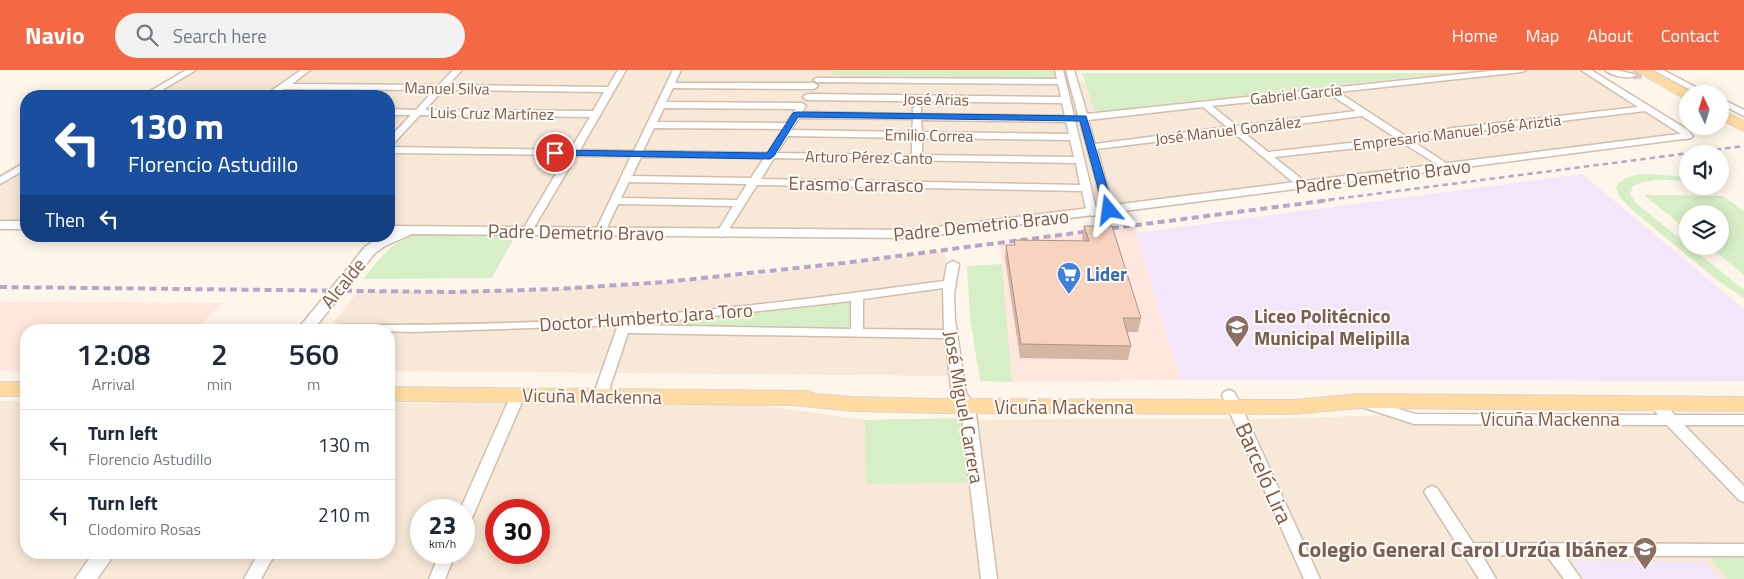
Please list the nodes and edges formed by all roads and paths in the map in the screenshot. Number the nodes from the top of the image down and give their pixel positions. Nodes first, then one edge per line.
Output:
1 (192, 70) edge
2 (306, 70) edge
3 (458, 70) edge
4 (622, 70) edge
5 (677, 70) edge
6 (824, 70) edge
7 (1058, 70) edge
8 (1070, 70) edge
9 (1522, 70) edge
10 (1585, 70) edge
11 (1609, 70) edge
12 (1637, 72) edge
13 (1657, 72) edge
14 (917, 81) junction
15 (1062, 82) junction
16 (816, 83) junction
17 (670, 85) junction
18 (1685, 85) edge
19 (283, 86) junction
20 (441, 88) junction
21 (157, 90) edge
22 (277, 90) edge
23 (611, 90) junction
24 (1329, 90) junction
25 (1679, 92) edge
26 (917, 99) junction
27 (1066, 100) junction
28 (804, 102) junction
29 (1204, 104) junction
30 (661, 105) junction
31 (1729, 105) edge
32 (1648, 108) junction
33 (395, 112) edge
34 (418, 112) junction
35 (1744, 112) edge
36 (1364, 113) junction
37 (596, 114) junction
38 (796, 115) junction
39 (917, 117) junction
40 (1083, 118) junction
41 (1070, 119) junction
42 (1729, 119) edge
43 (651, 126) junction
44 (1744, 127) edge
45 (786, 130) junction
46 (1235, 130) junction
47 (917, 135) junction
48 (1687, 136) joint
49 (395, 137) edge
50 (1074, 138) junction
51 (1403, 139) junction
52 (1091, 147) junction
53 (395, 150) edge
54 (573, 153) junction
55 (637, 154) junction
56 (1266, 155) junction
57 (770, 156) junction
58 (917, 158) junction
59 (1080, 160) junction
60 (1446, 167) junction
61 (20, 169) edge
62 (626, 179) junction
63 (0, 181) edge
64 (754, 181) junction
65 (1304, 186) junction
66 (1086, 188) junction
67 (615, 201) junction
68 (740, 203) junction
69 (1109, 210) junction
70 (1092, 213) junction
71 (0, 225) edge
72 (20, 225) edge
73 (395, 230) edge
74 (412, 231) junction
75 (527, 231) junction
76 (600, 232) junction
77 (722, 234) junction
78 (395, 237) edge
79 (366, 242) edge
80 (383, 242) edge
81 (952, 264) dead end
82 (950, 284) junction
83 (857, 296) junction
84 (300, 324) edge
85 (310, 324) edge
86 (625, 325) junction
87 (395, 329) edge
88 (857, 333) junction
89 (951, 334) junction
90 (0, 389) edge
91 (20, 389) edge
92 (395, 394) edge
93 (518, 395) junction
94 (600, 396) junction
95 (963, 400) junction
96 (1232, 401) junction
97 (1359, 401) junction
98 (1333, 402) joint
99 (1656, 403) junction
100 (1744, 404) edge
101 (1672, 420) junction
102 (1744, 420) edge
103 (1432, 492) dead end
104 (1743, 494) edge
105 (472, 499) edge
106 (1469, 549) junction
107 (1552, 550) junction
108 (1744, 550) edge
109 (101, 559) edge
110 (264, 559) edge
111 (443, 564) edge
112 (85, 579) edge
113 (252, 579) edge
114 (437, 579) edge
115 (989, 579) edge
116 (1312, 579) edge
117 (1488, 579) edge
118 (1573, 579) edge

1 - 21 street
2 - 19 street
3 - 20 street
4 - 23 street
5 - 17 street
6 - 16 street
7 - 15 street
8 - 40 street
9 - 24 street, Gabriel García
10 - 32 street
11 - 12 street
12 - 25 main road
13 - 18 street
14 - 15 street
14 - 16 street
14 - 26 street
15 - 27 street
16 - 17 street
16 - 28 street
17 - 30 street
19 - 20 street, Manuel Silva
19 - 22 street
20 - 23 street, Manuel Silva
20 - 34 street
23 - 37 street
24 - 29 street, Gabriel García
24 - 36 street
26 - 27 street, José Arias
26 - 28 street, José Arias
26 - 39 street
27 - 41 street
28 - 30 street, José Arias
28 - 38 street
29 - 40 street, Gabriel García
29 - 46 street
30 - 43 street
31 - 35 street
32 - 48 street
32 - 51 street, Empresario Manuel José Ariztia
33 - 34 street, Luis Cruz Martínez
34 - 37 street, Luis Cruz Martínez
34 - 49 street
36 - 46 street, José Manuel González
36 - 51 street
37 - 54 street
38 - 39 street, Gabriel García
38 - 45 street
39 - 41 street, Gabriel García
39 - 47 street
40 - 41 street, Gabriel García
40 - 52 street
41 - 50 street
42 - 44 main road
43 - 45 street, Emilio Correa
43 - 55 street
45 - 47 street, Emilio Correa
45 - 57 street
46 - 52 street, José Manuel González
46 - 56 street
47 - 50 street, Emilio Correa
47 - 58 street
48 - 60 street, Padre Demetrio Bravo
50 - 59 street
51 - 56 street, Empresario Manuel José Ariztia
51 - 60 street
52 - 69 street
53 - 54 street, Arturo Pérez Canto
54 - 55 street, Arturo Pérez Canto
54 - 75 street
55 - 57 street, Arturo Pérez Canto
55 - 62 street
56 - 65 street
57 - 58 street, Arturo Pérez Canto
57 - 64 street
58 - 59 street, Arturo Pérez Canto
59 - 66 street
60 - 65 street, Padre Demetrio Bravo
61 - 63 street
62 - 64 street, Erasmo Carrasco
62 - 67 street
64 - 66 street, Erasmo Carrasco
64 - 68 street
65 - 69 street, Padre Demetrio Bravo
66 - 70 street
67 - 68 street
67 - 76 street
68 - 77 street
69 - 70 street, Padre Demetrio Bravo
70 - 77 street, Padre Demetrio Bravo
71 - 72 street
73 - 74 street, Padre Demetrio Bravo
74 - 75 street, Padre Demetrio Bravo
74 - 78 street, Alcalde
75 - 76 street, Padre Demetrio Bravo
76 - 77 street, Padre Demetrio Bravo
79 - 84 street, Alcalde
80 - 85 street, Alcalde
81 - 82 street, José Miguel Carrera
82 - 83 street, Doctor Humberto Jara Toro
82 - 89 street, José Miguel Carrera
83 - 86 street, Doctor Humberto Jara Toro
83 - 88 street
86 - 87 street, Doctor Humberto Jara Toro
86 - 88 street
86 - 94 street
88 - 89 street
89 - 95 street, José Miguel Carrera
90 - 91 main road
92 - 93 main road, Vicuña Mackenna
93 - 94 main road, Vicuña Mackenna
93 - 105 street
94 - 95 main road, Vicuña Mackenna
95 - 96 main road, Vicuña Mackenna
95 - 115 street, José Miguel Carrera
96 - 98 main road, Vicuña Mackenna
96 - 116 street, Barceló Lira
97 - 98 main road, Vicuña Mackenna
97 - 99 main road, Vicuña Mackenna
97 - 101 street, Vicuña Mackenna
99 - 100 main road, Vicuña Mackenna
99 - 101 street
101 - 102 street, Vicuña Mackenna
101 - 104 street
103 - 106 street
106 - 107 street
106 - 117 street
107 - 108 street
107 - 118 street
109 - 112 street
110 - 113 street
111 - 114 street

